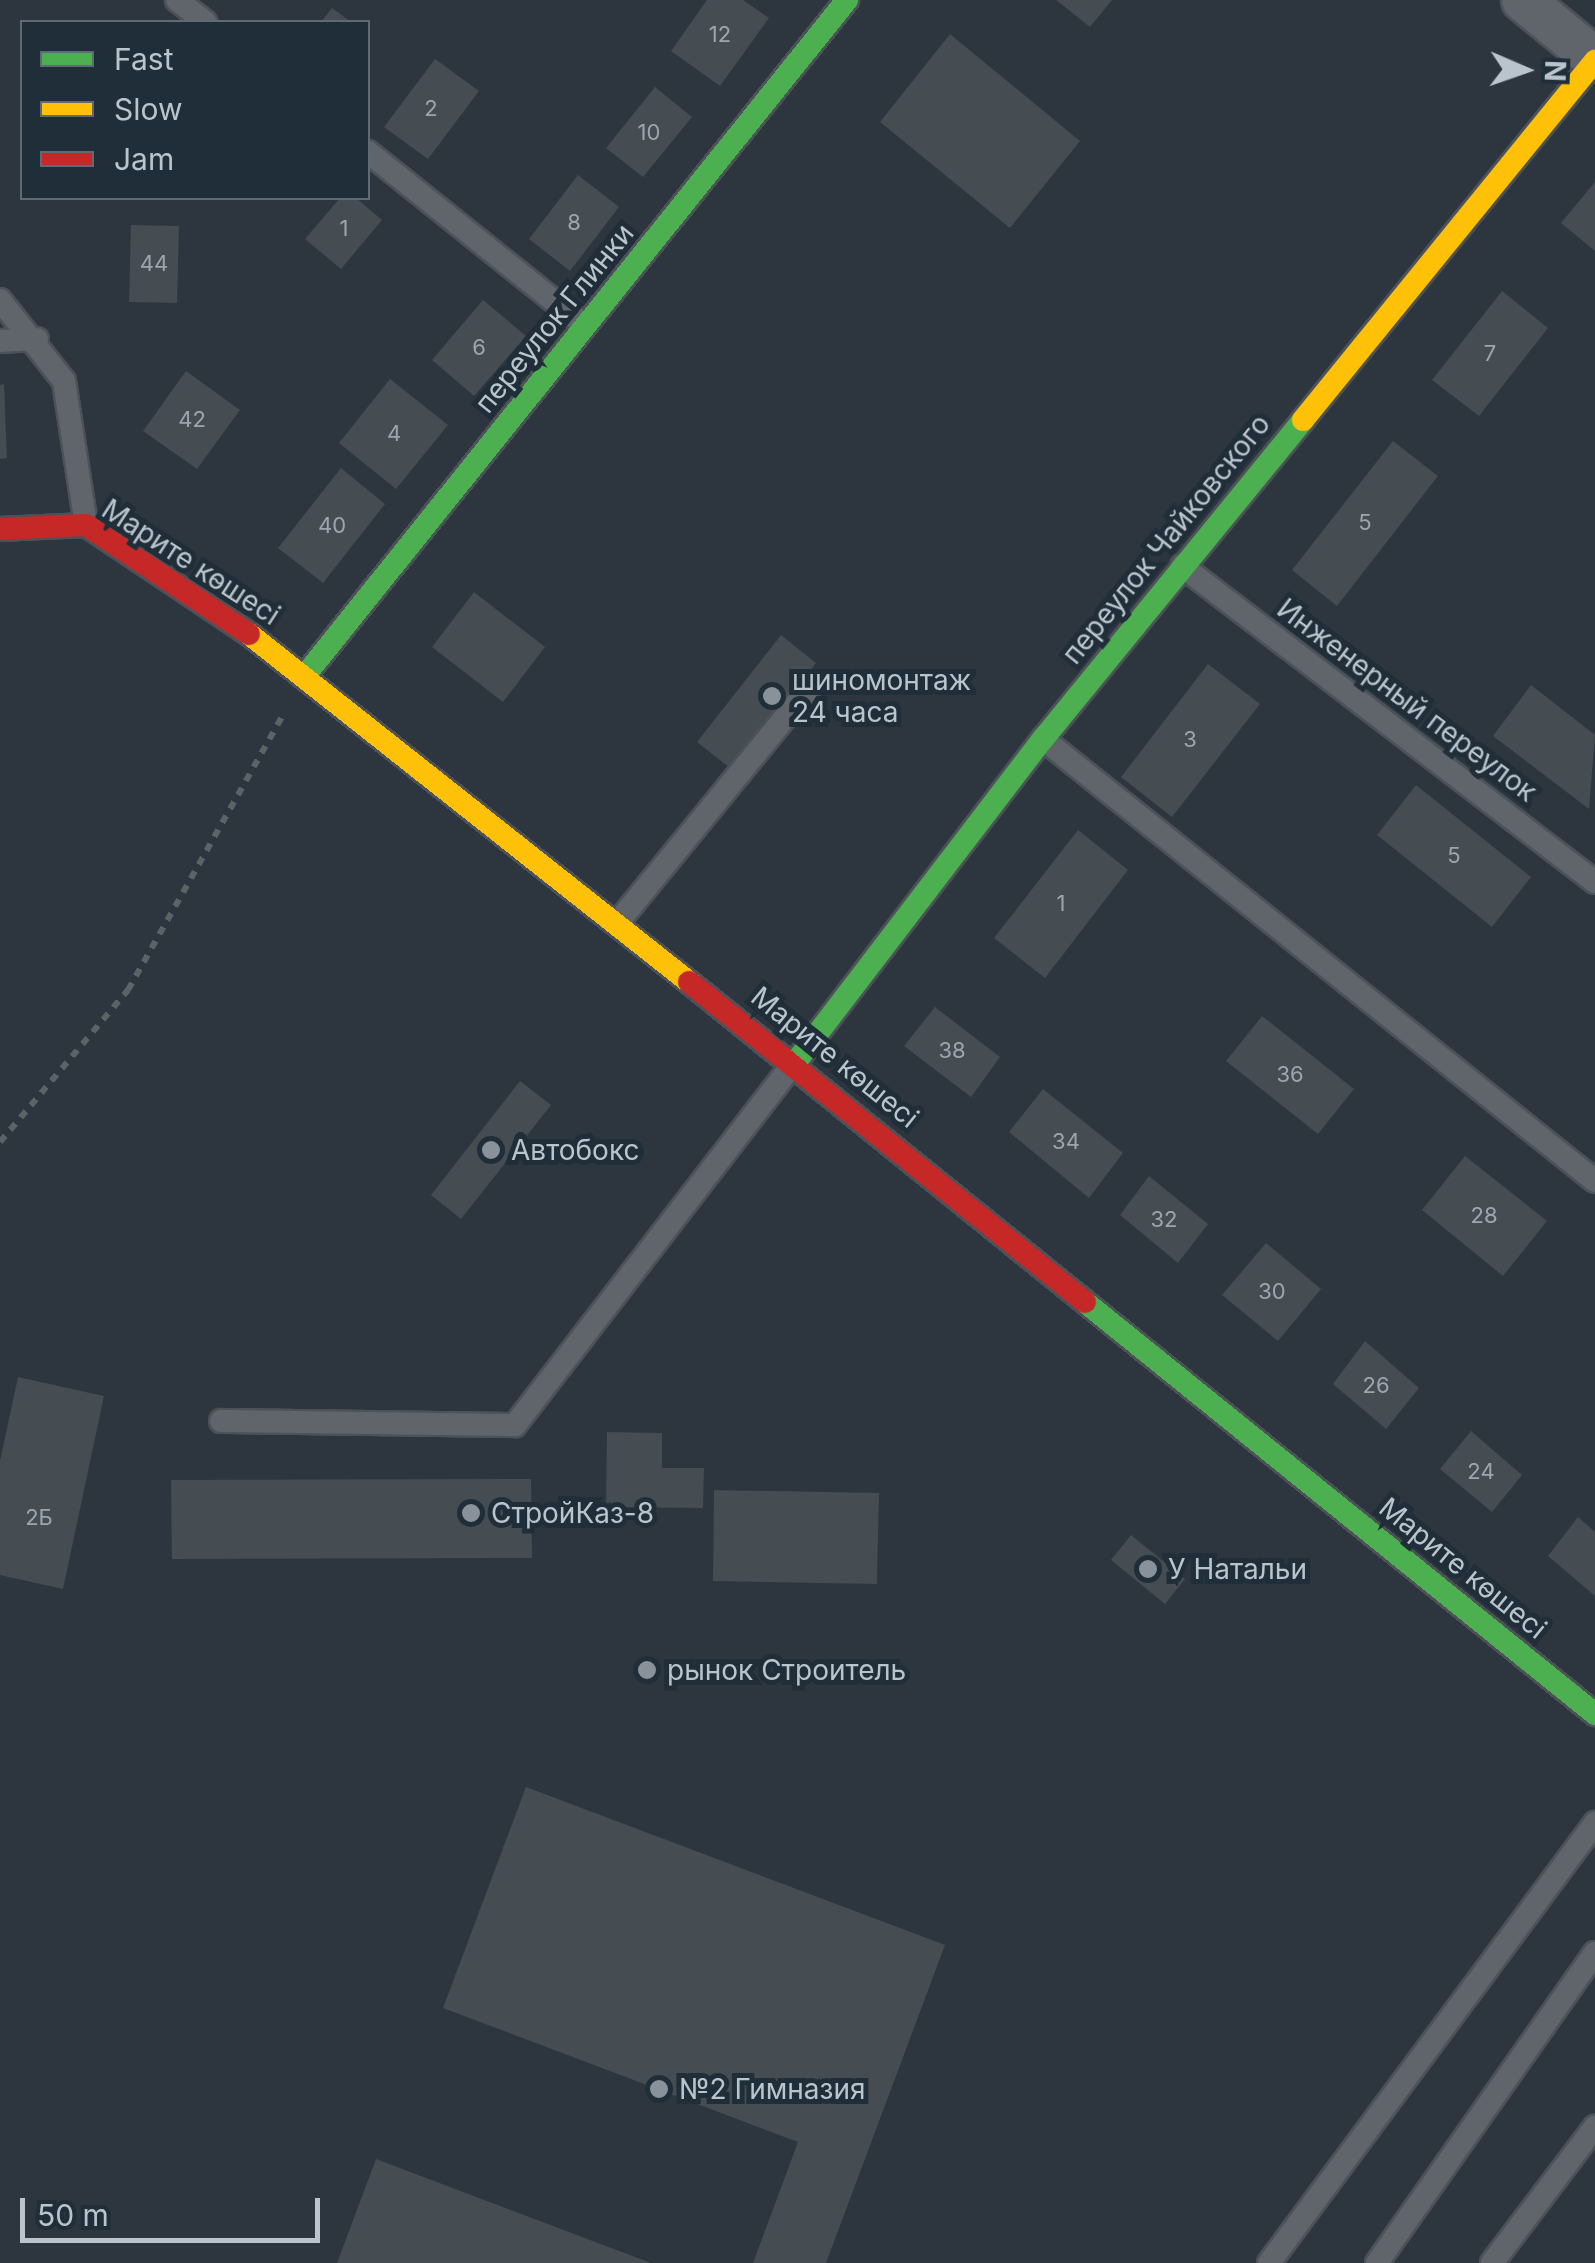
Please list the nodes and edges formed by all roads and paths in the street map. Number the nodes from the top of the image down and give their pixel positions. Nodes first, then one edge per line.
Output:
1 (177, 0) edge
2 (815, 0) edge
3 (1523, 0) edge
4 (841, 8) edge
5 (202, 20) edge
6 (1595, 59) edge
7 (370, 154) edge
8 (0, 300) edge
9 (586, 326) junction
10 (37, 339) junction
11 (0, 340) edge
12 (86, 524) junction
13 (0, 530) edge
14 (1182, 566) junction
15 (307, 672) junction
16 (809, 688) dead end
17 (1043, 739) junction
18 (1595, 882) edge
19 (619, 921) junction
20 (795, 1062) junction
21 (0, 1142) edge
22 (1595, 1181) edge
23 (220, 1422) dead end
24 (1595, 1714) edge
25 (1595, 1823) edge
26 (1595, 1953) edge
27 (1595, 2127) edge
28 (1269, 2263) edge
29 (1377, 2263) edge
30 (1492, 2263) edge

1 - 5 lane
2 - 4 lane
3 - 6 street
4 - 9 street, переулок Глинки
6 - 14 street, переулок Чайковского
7 - 9 lane
8 - 10 lane
9 - 15 street, переулок Глинки
10 - 11 lane
10 - 12 lane
12 - 13 street, Марите көшесі
12 - 15 street, Марите көшесі
14 - 17 street, переулок Чайковского
14 - 18 lane, Инженерный переулок
15 - 19 street, Марите көшесі
15 - 21 path
16 - 19 lane
17 - 20 street, переулок Чайковского
17 - 22 lane
19 - 20 street, Марите көшесі
20 - 23 lane
20 - 24 street, Марите көшесі
25 - 28 lane
26 - 29 lane
27 - 30 lane

